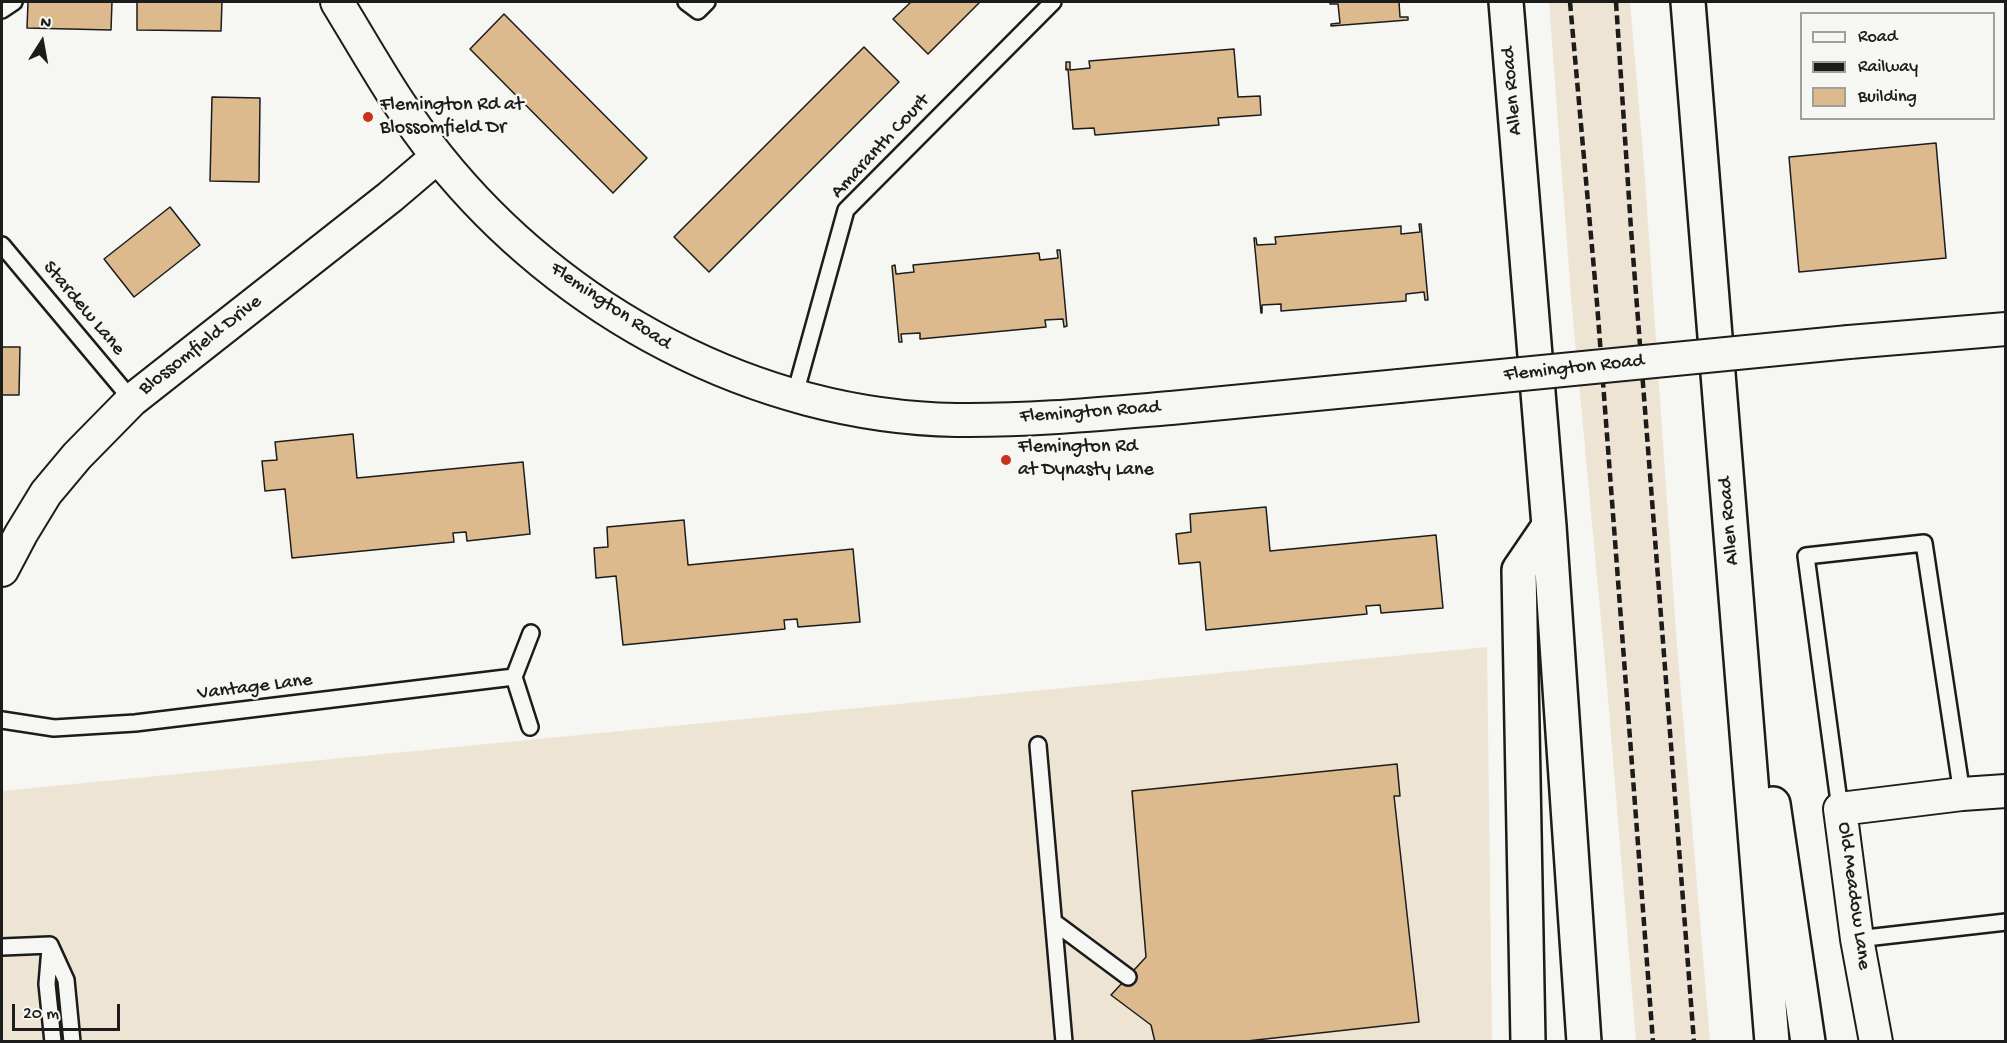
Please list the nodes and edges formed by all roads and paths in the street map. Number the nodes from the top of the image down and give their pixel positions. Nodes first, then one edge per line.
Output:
1 (14, 2) edge
2 (337, 2) edge
3 (686, 2) edge
4 (707, 2) edge
5 (1053, 2) edge
6 (1506, 2) edge
7 (1688, 2) edge
8 (2, 10) edge
9 (437, 156) junction
10 (2, 245) edge
11 (2006, 329) edge
12 (795, 394) junction
13 (132, 400) junction
14 (1729, 506) junction
15 (1549, 526) junction
16 (2, 570) edge
17 (531, 633) dead end
18 (514, 677) junction
19 (2, 720) edge
20 (530, 727) dead end
21 (1038, 745) dead end
22 (2006, 791) edge
23 (1962, 794) junction
24 (1840, 809) junction
25 (1054, 922) junction
26 (2006, 922) edge
27 (1857, 939) junction
28 (50, 945) junction
29 (2, 947) edge
30 (1128, 977) dead end
31 (53, 1041) edge
32 (72, 1041) edge
33 (1064, 1041) edge
34 (1528, 1041) edge
35 (1584, 1041) edge
36 (1772, 1041) edge
37 (1808, 1041) edge
38 (1876, 1041) edge

1 - 8 lane
2 - 9 street, Flemington Road
3 - 4 lane
5 - 12 lane, Amaranth Court
6 - 15 highway, Allen Road
7 - 14 highway, Allen Road
9 - 12 street, Flemington Road
9 - 13 street, Blossomfield Drive
10 - 13 lane, Stardew Lane
11 - 12 street, Flemington Road, bridge
13 - 16 street, Blossomfield Drive
14 - 36 highway, Allen Road
14 - 37 highway
15 - 34 highway
15 - 35 highway, Allen Road
17 - 18 lane
18 - 19 lane, Vantage Lane
18 - 20 lane
21 - 25 lane
22 - 23 street, Old Meadow Lane
23 - 24 street, Old Meadow Lane
23 - 24 lane
24 - 27 street, Old Meadow Lane
25 - 30 lane
25 - 33 lane
26 - 27 lane
27 - 38 street, Old Meadow Lane
28 - 29 lane
28 - 31 lane
28 - 32 lane

